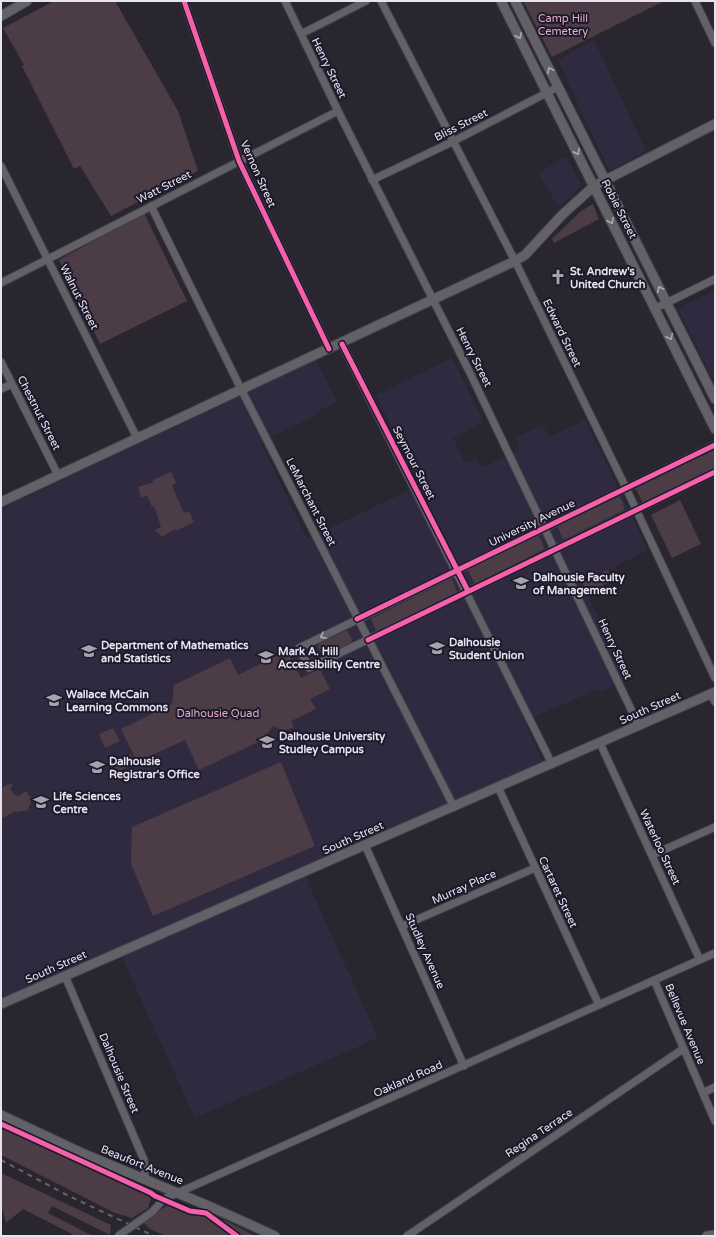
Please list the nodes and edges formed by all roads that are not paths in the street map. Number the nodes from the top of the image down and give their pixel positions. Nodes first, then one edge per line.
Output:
1 (27, 1) edge
2 (184, 1) edge
3 (285, 1) edge
4 (366, 1) edge
5 (381, 1) edge
6 (501, 1) edge
7 (515, 1) edge
8 (694, 1) edge
9 (1, 16) edge
10 (301, 34) junction
11 (715, 43) edge
12 (558, 87) junction
13 (547, 92) junction
14 (338, 111) junction
15 (715, 124) edge
16 (452, 142) junction
17 (239, 161) junction
18 (1, 166) edge
19 (372, 180) junction
20 (604, 181) junction
21 (594, 186) junction
22 (151, 206) junction
23 (47, 259) junction
24 (515, 261) junction
25 (715, 279) edge
26 (1, 283) edge
27 (433, 300) junction
28 (667, 303) junction
29 (656, 308) junction
30 (342, 344) junction
31 (329, 349) junction
32 (1, 362) edge
33 (12, 384) junction
34 (1, 389) edge
35 (241, 389) junction
36 (715, 399) edge
37 (715, 429) edge
38 (137, 438) junction
39 (715, 445) edge
40 (715, 472) edge
41 (58, 475) junction
42 (626, 488) junction
43 (1, 502) edge
44 (636, 510) junction
45 (545, 527) junction
46 (556, 549) junction
47 (457, 570) junction
48 (468, 592) junction
49 (357, 619) junction
50 (368, 640) junction
51 (715, 678) edge
52 (714, 696) edge
53 (639, 726) junction
54 (600, 742) junction
55 (552, 764) junction
56 (498, 787) junction
57 (454, 807) junction
58 (715, 827) edge
59 (365, 846) junction
60 (652, 855) junction
61 (535, 868) junction
62 (402, 926) junction
63 (715, 953) edge
64 (700, 960) junction
65 (66, 976) junction
66 (654, 980) junction
67 (1, 1004) edge
68 (599, 1006) junction
69 (683, 1048) junction
70 (464, 1066) junction
71 (715, 1087) edge
72 (703, 1093) junction
73 (1, 1115) edge
74 (715, 1121) edge
75 (145, 1179) junction
76 (179, 1193) junction
77 (715, 1235) edge
78 (118, 1236) edge
79 (275, 1236) edge
80 (406, 1236) edge
81 (707, 1236) edge

1 - 9 main road
2 - 17 street, Vernon Street
3 - 10 street, Henry Street
4 - 10 street
5 - 16 street, Edward Street
6 -> 13 main road, Robie Street
12 -> 7 main road, Robie Street
8 - 11 street
10 - 14 street, Henry Street
12 - 13 street, Bliss Street
12 - 20 main road, Robie Street
13 - 16 street, Bliss Street
13 -> 21 main road, Robie Street
14 - 17 street, Watt Street
14 - 19 street, Henry Street
15 - 20 main road
16 - 19 street, Bliss Street
16 - 24 street, Edward Street
17 - 22 street, Watt Street
17 - 31 street, Vernon Street
18 - 23 street, Walnut Street
19 - 27 street, Henry Street
20 - 21 main road
28 -> 20 main road, Robie Street
21 - 24 main road
21 -> 29 main road, Robie Street
22 - 23 street, Watt Street
22 - 35 street, LeMarchant Street
23 - 26 street, Watt Street
23 - 38 street, Walnut Street
24 - 27 main road
24 - 42 street, Edward Street
25 - 28 street
27 - 30 main road
27 - 45 street, Henry Street
28 - 29 street
28 - 36 main road, Robie Street
29 -> 37 main road, Robie Street
30 - 31 main road
30 - 47 street, Seymour Street
31 - 35 main road
32 - 33 street, Chestnut Street
33 - 34 street
33 - 41 street, Chestnut Street
35 - 38 main road
35 - 49 street, LeMarchant Street
38 - 41 main road
39 - 42 street, University Avenue
40 - 44 street, University Avenue
41 - 43 main road
42 - 44 street, Edward Street
42 - 45 street, University Avenue
44 - 46 street, University Avenue
44 - 51 street, Edward Street
45 - 46 street, Henry Street
45 - 47 street, University Avenue
46 - 48 street, University Avenue
46 - 53 street, Henry Street
47 - 48 street, Seymour Street
47 - 49 street, University Avenue
48 - 50 street, University Avenue
48 - 55 street, Seymour Street
49 - 50 street, LeMarchant Street
49 -> 50 street, University Avenue
50 - 57 street, LeMarchant Street
52 - 53 main road, South Street
53 - 54 main road, South Street
54 - 55 main road, South Street
54 - 60 street, Waterloo Street
55 - 56 main road, South Street
56 - 57 main road, South Street
56 - 61 street, Cartaret Street
57 - 59 main road, South Street
58 - 60 street
59 - 62 street, Studley Avenue
59 - 65 main road, South Street
60 - 64 street, Waterloo Street
61 - 62 street, Murray Place
61 - 68 street, Cartaret Street
62 - 70 street, Studley Avenue
63 - 64 street, Oakland Road
64 - 66 street, Oakland Road
65 - 67 main road, South Street
65 - 75 street, Dalhousie Street
66 - 68 street, Oakland Road
66 - 69 street, Bellevue Avenue
68 - 70 street, Oakland Road
69 - 72 street, Bellevue Avenue
69 - 80 street, Regina Terrace
70 - 76 street, Oakland Road
71 - 72 street
72 - 74 street, Bellevue Avenue
73 - 75 main road, Beaufort Avenue
75 - 76 main road, Beaufort Avenue
76 - 78 street, Oakland Road, bridge
76 - 79 main road, Beaufort Avenue
77 - 81 main road

